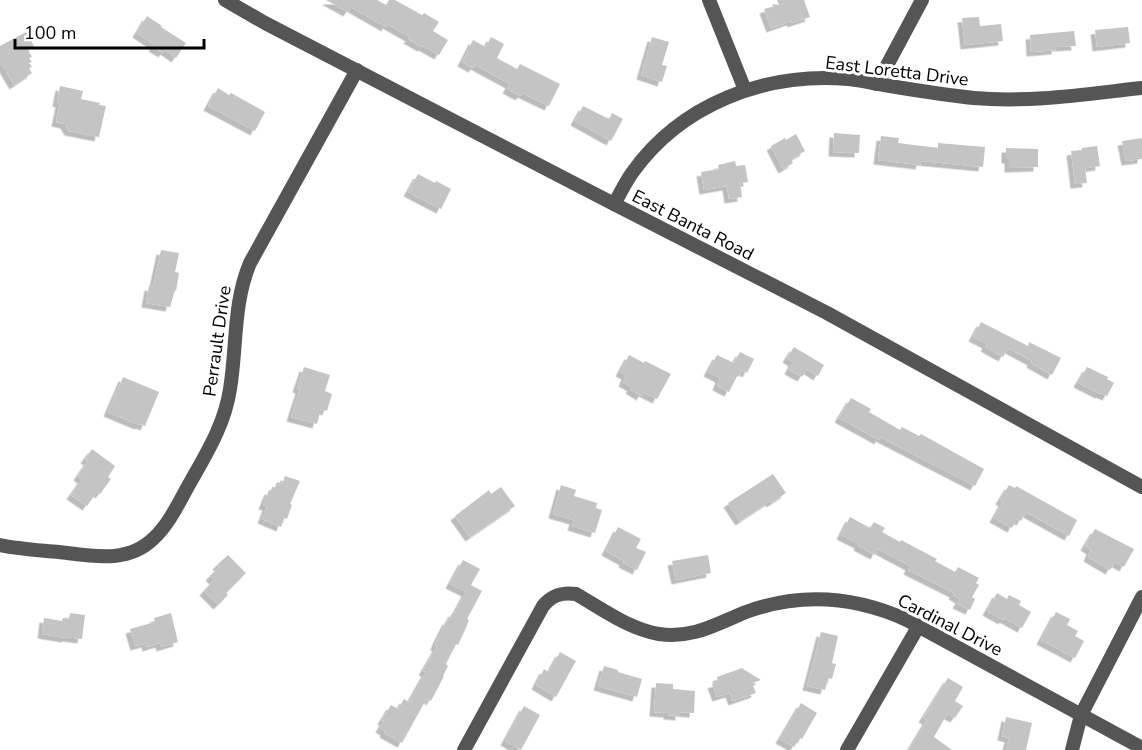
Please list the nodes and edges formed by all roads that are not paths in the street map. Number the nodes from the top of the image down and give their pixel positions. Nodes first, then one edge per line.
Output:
1 (225, 0) edge
2 (709, 0) edge
3 (922, 0) edge
4 (357, 70) junction
5 (877, 84) junction
6 (1142, 88) edge
7 (745, 90) junction
8 (614, 204) junction
9 (1142, 487) edge
10 (0, 545) edge
11 (1142, 597) edge
12 (918, 627) junction
13 (1081, 715) junction
14 (1142, 748) edge
15 (464, 750) edge
16 (847, 750) edge
17 (1072, 750) edge

1 - 4 street, East Banta Road
2 - 7 street
3 - 5 street
4 - 8 street, East Banta Road
4 - 10 street, Perrault Drive
5 - 6 street, East Loretta Drive
5 - 7 street, East Loretta Drive
7 - 8 street, East Loretta Drive
8 - 9 street, East Banta Road
11 - 13 street
12 - 13 street, Cardinal Drive
12 - 15 street, Cardinal Drive
12 - 16 street
13 - 14 street, Cardinal Drive
13 - 17 street

